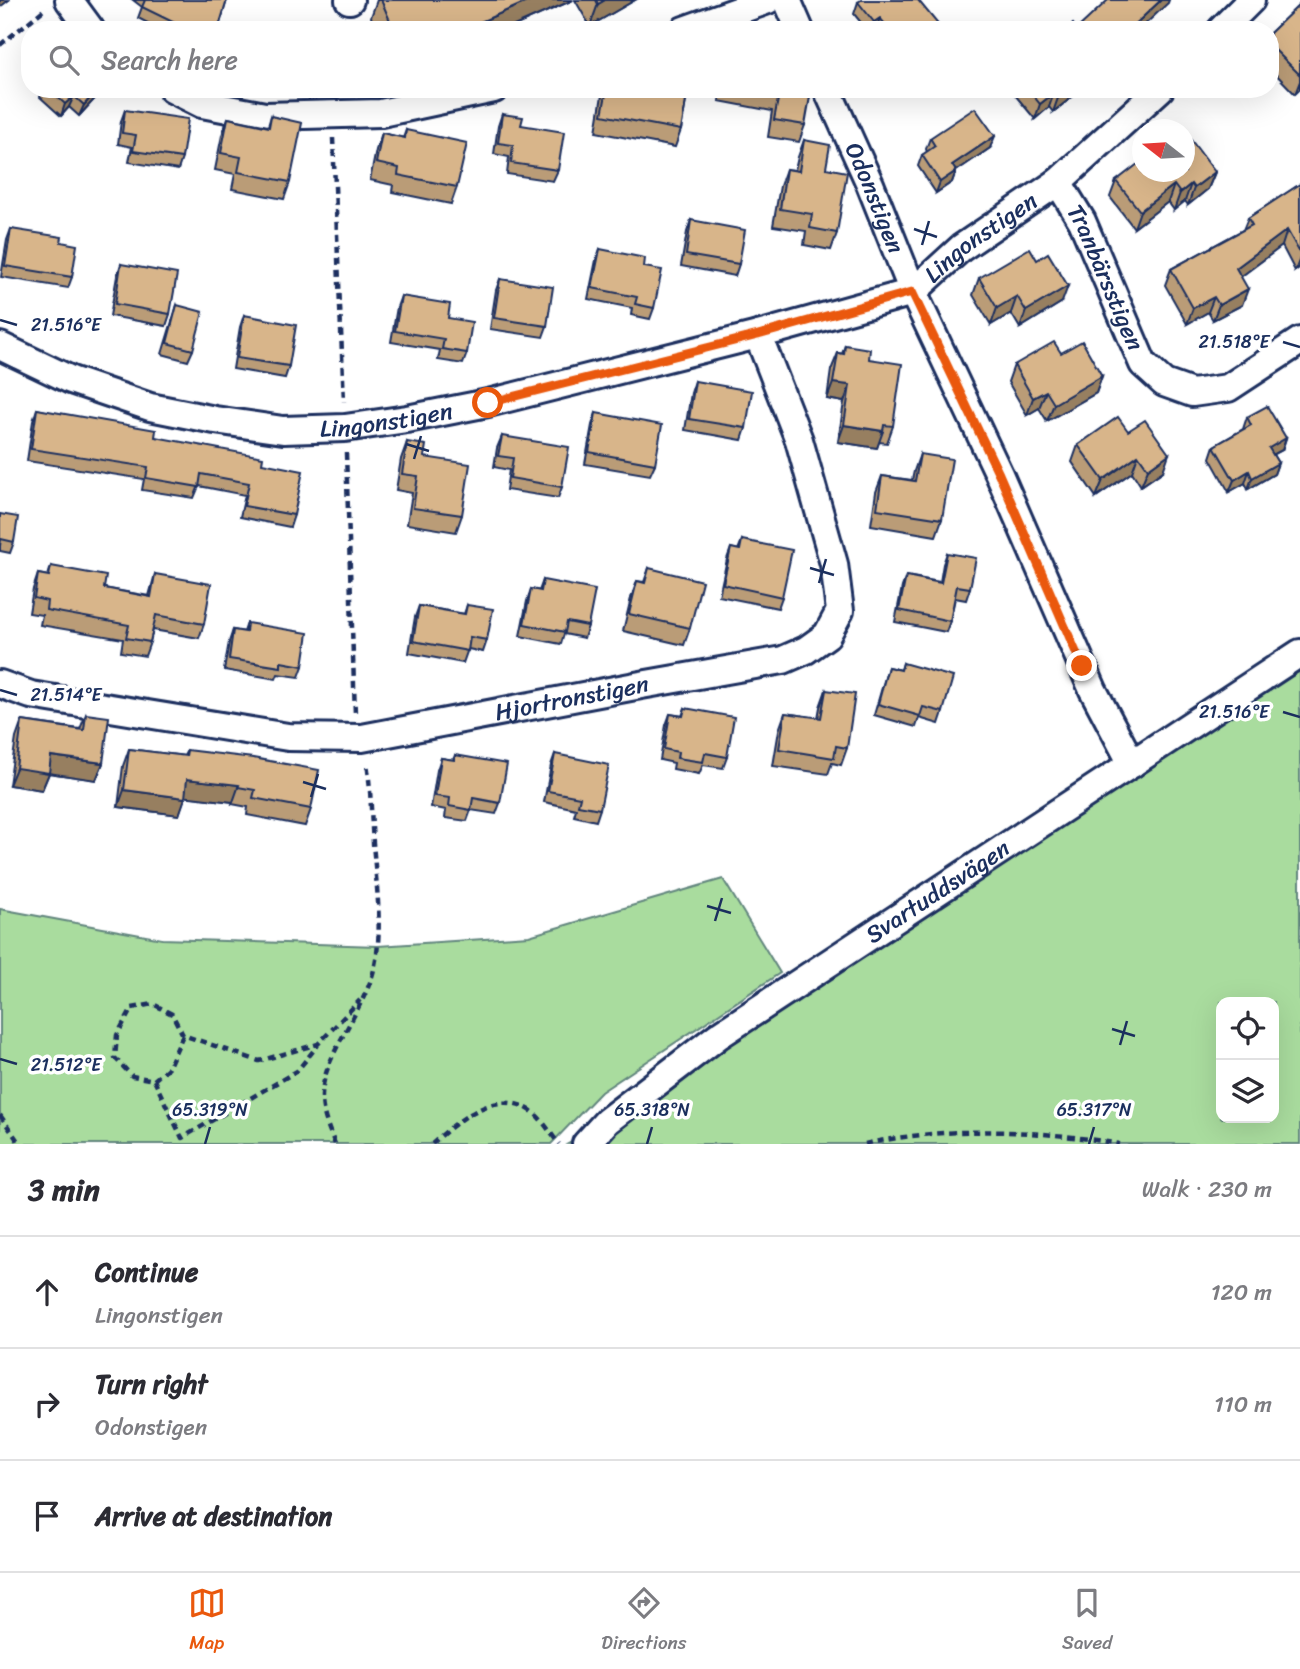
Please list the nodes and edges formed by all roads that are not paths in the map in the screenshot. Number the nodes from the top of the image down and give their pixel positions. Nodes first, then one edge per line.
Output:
1 (69, 0) edge
2 (768, 0) edge
3 (787, 0) edge
4 (1251, 0) edge
5 (84, 21) edge
6 (709, 21) edge
7 (796, 21) edge
8 (1230, 21) edge
9 (190, 98) edge
10 (452, 98) edge
11 (831, 98) edge
12 (1150, 98) edge
13 (1058, 182) junction
14 (912, 292) junction
15 (758, 335) junction
16 (1300, 341) edge
17 (0, 346) edge
18 (1300, 653) edge
19 (0, 684) edge
20 (1132, 764) junction
21 (586, 1144) edge

1 - 5 street
2 - 6 street
3 - 7 street
4 - 8 street
9 - 10 street
11 - 14 street, Odonstigen
12 - 13 street, Lingonstigen
13 - 14 street, Lingonstigen
13 - 16 street, Tranbärsstigen
14 - 15 street, Lingonstigen
14 - 20 street, Odonstigen
15 - 17 street, Lingonstigen
15 - 19 street, Hjortronstigen
18 - 20 street, Svartuddsvägen
20 - 21 street, Svartuddsvägen

